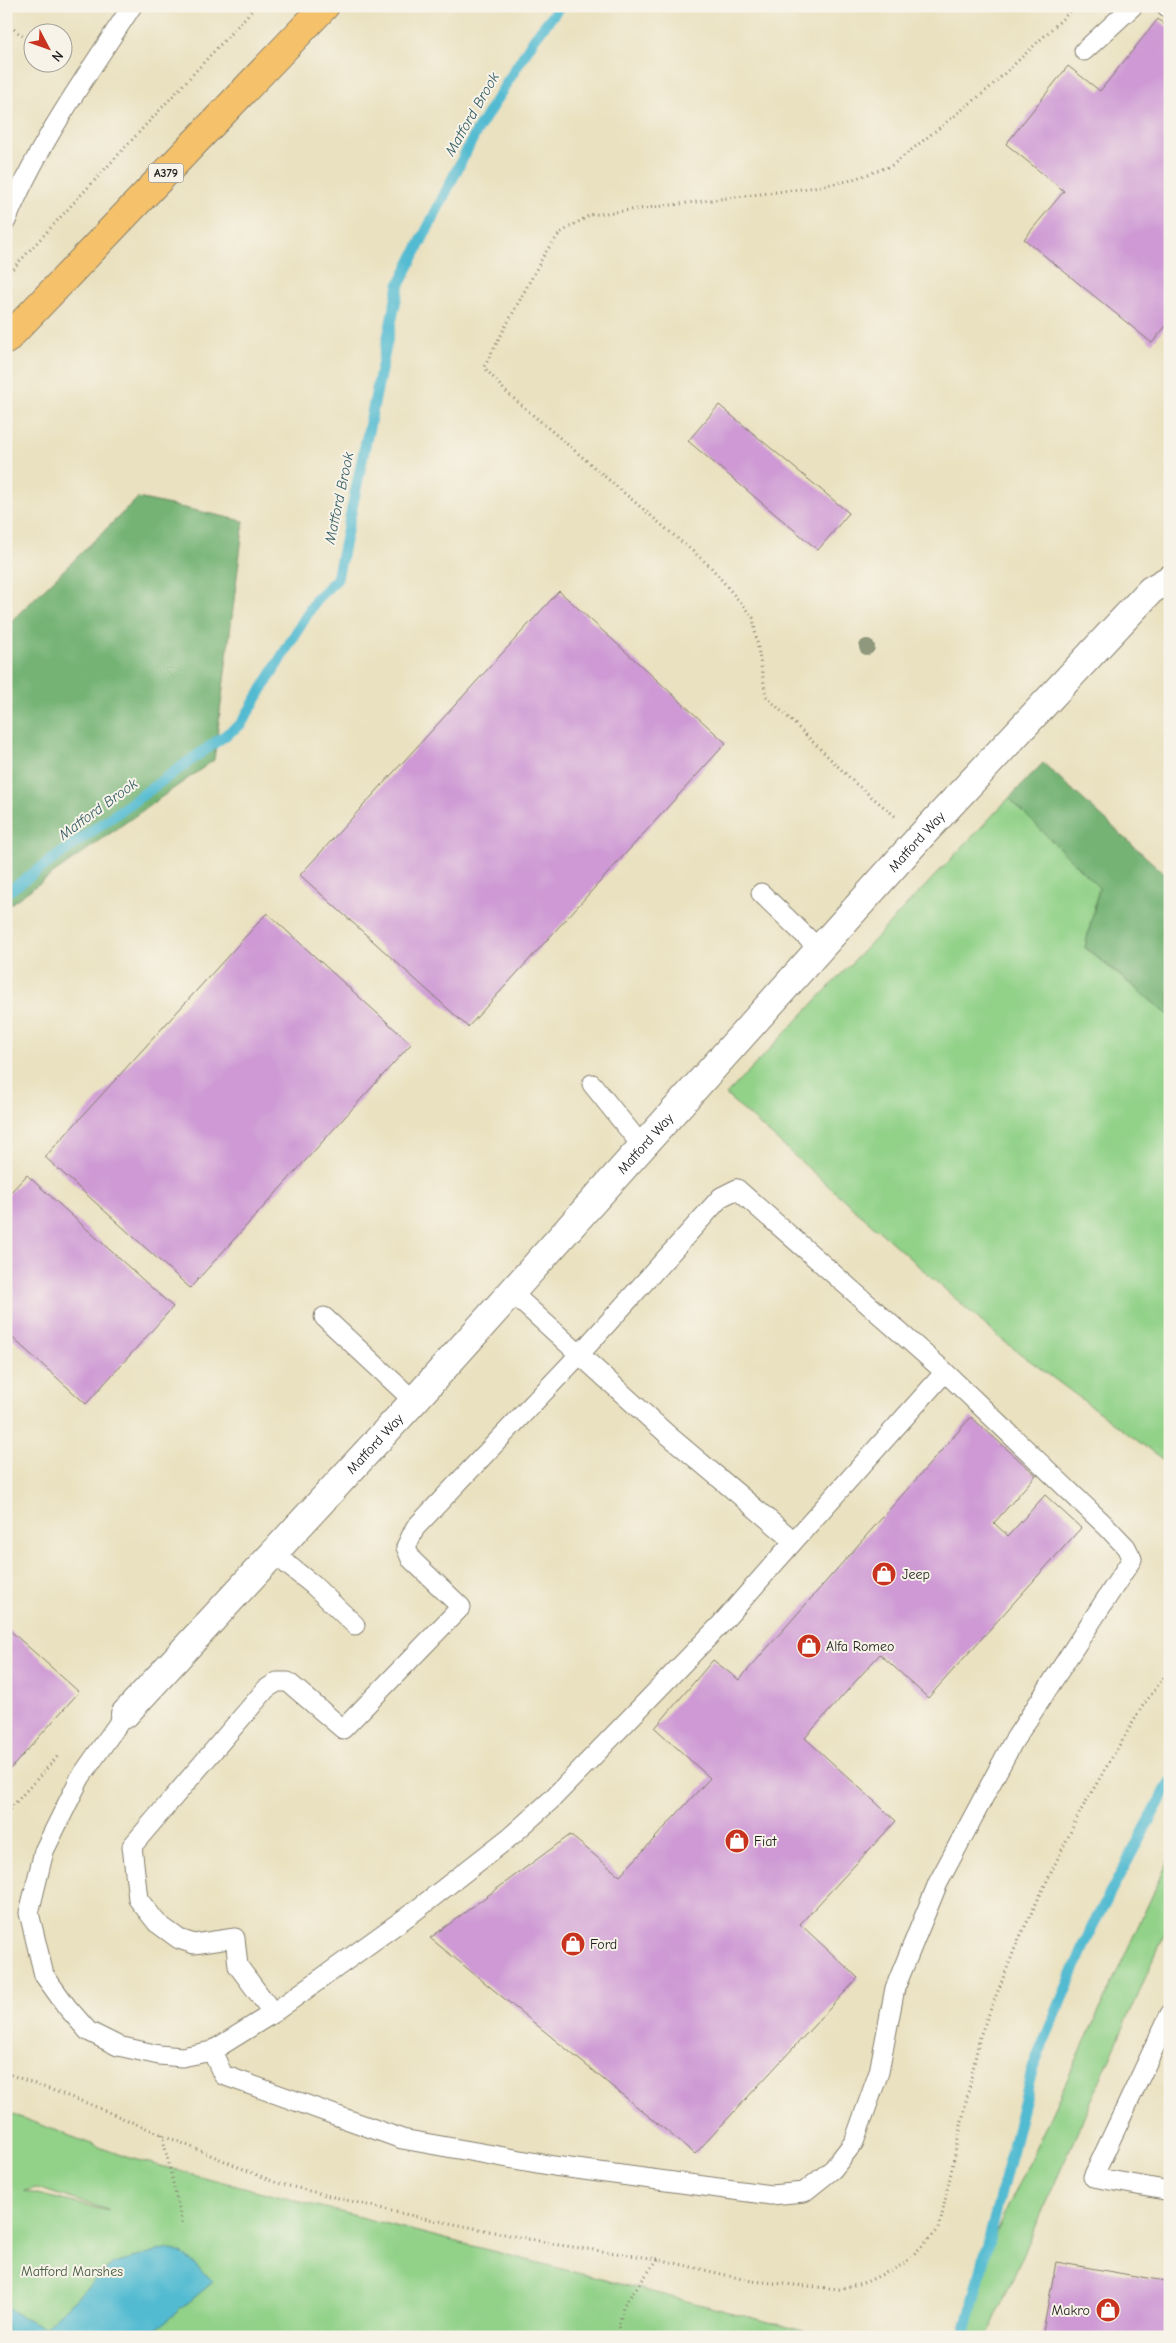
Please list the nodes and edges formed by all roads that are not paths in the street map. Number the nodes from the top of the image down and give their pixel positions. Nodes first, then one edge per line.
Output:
1 (132, 6) edge
2 (325, 6) edge
3 (1133, 6) edge
4 (1166, 6) edge
5 (1170, 9) edge
6 (1084, 51) dead end
7 (6, 221) edge
8 (6, 340) edge
9 (1170, 579) edge
10 (761, 894) dead end
11 (819, 949) junction
12 (592, 1084) dead end
13 (642, 1146) junction
14 (511, 1292) junction
15 (324, 1317) dead end
16 (579, 1355) junction
17 (945, 1372) junction
18 (414, 1401) junction
19 (794, 1542) junction
20 (273, 1553) junction
21 (355, 1625) dead end
22 (125, 1714) joint
23 (273, 2013) junction
24 (1170, 2014) edge
25 (212, 2051) junction
26 (1170, 2191) edge

1 - 7 lane
2 - 8 main road, A379
3 - 6 lane
4 - 5 lane
9 - 11 street, Matford Way
10 - 11 lane
11 - 13 street, Matford Way
12 - 13 lane
13 - 14 street, Matford Way
14 - 16 lane
14 - 18 street, Matford Way
15 - 18 lane
16 - 17 lane
16 - 19 lane
16 - 23 lane
17 - 19 lane
17 - 25 lane
18 - 20 street, Matford Way
19 - 23 lane
20 - 21 lane
20 - 22 street, Matford Way
22 - 25 lane
23 - 25 lane
24 - 26 lane

